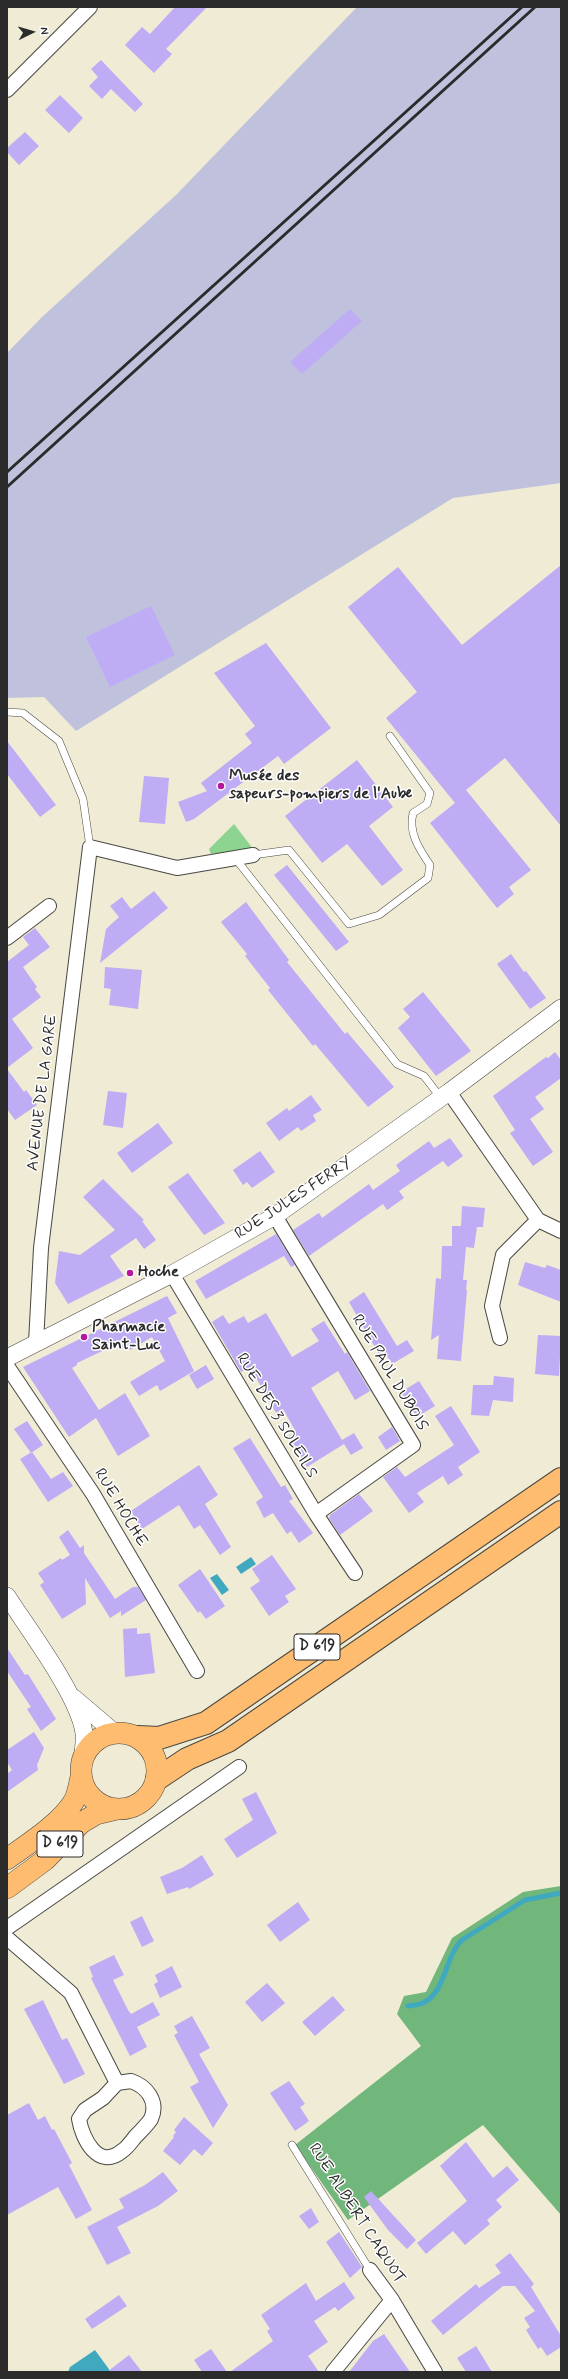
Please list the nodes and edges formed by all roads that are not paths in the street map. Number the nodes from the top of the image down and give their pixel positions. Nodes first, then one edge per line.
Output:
1 (90, 7) edge
2 (7, 90) edge
3 (7, 712) edge
4 (390, 736) dead end
5 (90, 847) junction
6 (253, 855) joint
7 (234, 858) junction
8 (49, 906) dead end
9 (7, 938) edge
10 (561, 1008) edge
11 (445, 1095) junction
12 (274, 1216) junction
13 (538, 1220) junction
14 (561, 1231) edge
15 (172, 1274) junction
16 (500, 1338) dead end
17 (36, 1343) junction
18 (7, 1358) edge
19 (7, 1366) edge
20 (561, 1479) edge
21 (561, 1512) edge
22 (316, 1514) junction
23 (355, 1573) dead end
24 (7, 1596) edge
25 (197, 1671) dead end
26 (71, 1696) junction
27 (115, 1732) junction
28 (138, 1738) junction
29 (82, 1767) junction
30 (239, 1767) dead end
31 (157, 1779) junction
32 (117, 1810) junction
33 (7, 1859) edge
34 (7, 1888) edge
35 (7, 1928) edge
36 (7, 1938) edge
37 (117, 2083) junction
38 (292, 2145) dead end
39 (370, 2270) joint
40 (392, 2300) junction
41 (333, 2372) edge
42 (435, 2372) edge

1 - 2 street
3 - 5 lane
4 - 6 lane
5 - 7 street
5 - 17 street, AVENUE DE LA GARE
6 - 7 street
7 - 11 lane
8 - 9 street
10 - 11 street, RUE JULES FERRY
11 - 12 street, RUE JULES FERRY
11 - 13 street
12 - 15 street, RUE JULES FERRY
12 - 22 street, RUE PAUL DUBOIS
13 - 14 street
13 - 16 street
15 - 17 street, RUE JULES FERRY
15 - 22 street, RUE DES 3 SOLEILS
17 - 18 street, RUE JULES FERRY
19 - 25 street, RUE HOCHE
20 - 28 highway, D 619
21 - 31 highway, D 619
22 - 23 street, RUE DES 3 SOLEILS
24 - 26 street
26 - 27 street
26 - 29 street
27 - 28 main road
27 - 29 main road
28 - 31 main road
29 - 32 main road
29 - 33 main road, D 619
30 - 35 street
31 - 32 main road
32 - 34 main road, D 619
36 - 37 street
37 - 37 street
38 - 39 lane, RUE ALBERT CAQUOT
39 - 40 street, RUE ALBERT CAQUOT
40 - 41 street, RUE ALBERT CAQUOT
40 - 42 street, RUE ALBERT CAQUOT

